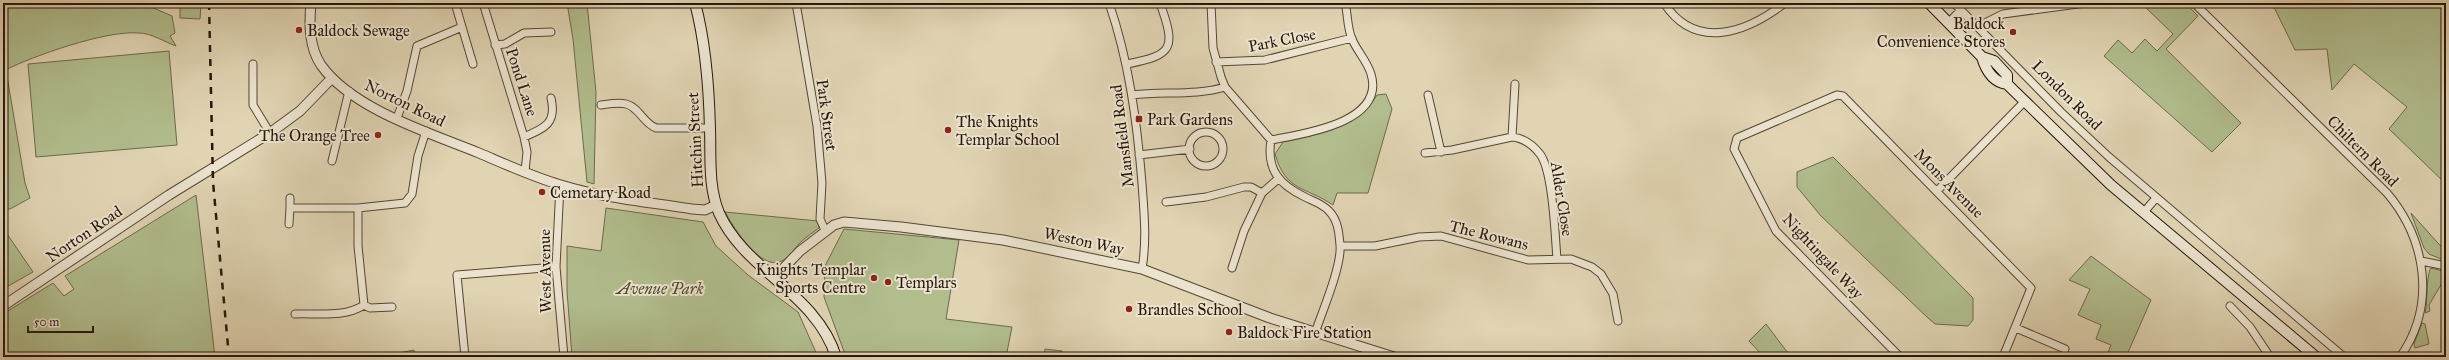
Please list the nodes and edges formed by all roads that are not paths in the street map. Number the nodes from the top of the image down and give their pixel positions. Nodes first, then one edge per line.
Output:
1 (312, 3) edge
2 (455, 3) edge
3 (483, 3) edge
4 (695, 3) edge
5 (796, 3) edge
6 (1108, 3) edge
7 (1160, 3) edge
8 (1211, 3) edge
9 (1345, 3) edge
10 (1664, 3) edge
11 (1785, 3) edge
12 (1929, 3) edge
13 (1954, 3) edge
14 (2084, 3) edge
15 (2194, 3) edge
16 (1961, 10) junction
17 (1949, 22) junction
18 (462, 27) junction
19 (1977, 27) junction
20 (551, 32) dead end
21 (1352, 38) junction
22 (495, 45) junction
23 (1216, 62) junction
24 (253, 64) dead end
25 (473, 64) dead end
26 (1127, 64) junction
27 (332, 78) junction
28 (1515, 84) dead end
29 (1225, 87) junction
30 (349, 91) junction
31 (1132, 95) junction
32 (1428, 95) dead end
33 (1841, 95) joint
34 (551, 98) dead end
35 (2025, 101) junction
36 (601, 105) dead end
37 (397, 118) junction
38 (710, 128) junction
39 (426, 131) junction
40 (270, 133) junction
41 (524, 137) junction
42 (1512, 137) junction
43 (1271, 140) junction
44 (1190, 149) junction
45 (1441, 152) junction
46 (1425, 153) dead end
47 (1140, 155) junction
48 (332, 161) dead end
49 (525, 171) junction
50 (1278, 179) junction
51 (560, 185) junction
52 (1938, 191) junction
53 (1262, 193) junction
54 (290, 198) dead end
55 (2156, 198) junction
56 (1166, 202) dead end
57 (716, 205) junction
58 (290, 208) junction
59 (358, 208) junction
60 (2144, 212) junction
61 (289, 224) dead end
62 (825, 230) junction
63 (1340, 246) junction
64 (1557, 259) junction
65 (2421, 261) junction
66 (2446, 266) edge
67 (556, 267) junction
68 (1232, 268) dead end
69 (1142, 269) junction
70 (774, 278) junction
71 (364, 305) junction
72 (3, 306) edge
73 (2230, 306) dead end
74 (392, 307) dead end
75 (295, 314) dead end
76 (1618, 321) dead end
77 (2016, 328) junction
78 (1315, 333) junction
79 (2065, 349) dead end
80 (1365, 353) edge
81 (465, 357) edge
82 (564, 357) edge
83 (836, 357) edge
84 (1394, 357) edge
85 (1900, 357) edge
86 (2003, 357) edge
87 (2270, 357) edge
88 (2316, 357) edge
89 (2344, 357) edge
90 (2400, 357) edge

1 - 27 street
2 - 18 street
3 - 22 street, Pond Lane
4 - 38 main road, Hitchin Street
5 - 62 street, Park Street
6 - 26 street, Mansfield Road
7 - 26 street
8 - 23 street
9 - 21 street
10 - 11 street
12 - 17 main road
13 - 16 street, London Road
14 - 19 street
15 - 65 street, Chiltern Road
16 - 17 street
16 - 19 street, London Road
17 - 35 main road
18 - 25 street
18 - 37 street
19 - 55 street, London Road
20 - 22 street
21 - 23 street, Park Close
21 - 43 street
22 - 41 street, Pond Lane
23 - 29 street
24 - 40 street
26 - 31 street, Mansfield Road
27 - 30 street, Norton Road
27 - 40 street, Norton Road
28 - 42 street
29 - 31 street
29 - 43 street
30 - 37 street, Norton Road
30 - 48 street
31 - 47 street, Mansfield Road
32 - 45 street
33 - 52 street, Mons Avenue
33 - 85 street, Nightingale Way
34 - 41 street
35 - 52 street
35 - 60 main road
36 - 38 street
37 - 39 street, Norton Road
38 - 57 main road, Hitchin Street
39 - 49 street, Norton Road
39 - 59 street
40 - 72 street, Norton Road
41 - 49 street, Pond Lane
42 - 45 street
42 - 64 street, Alder Close
43 - 50 street
44 - 44 street
44 - 47 street
45 - 46 street
47 - 69 street, Mansfield Road
49 - 51 street, Norton Road
50 - 53 street
50 - 63 street
51 - 57 street, Norton Road
51 - 67 street, West Avenue
52 - 77 street, Mons Avenue
53 - 56 street
53 - 68 street
54 - 58 street
55 - 60 street
55 - 89 street, London Road
57 - 70 main road, Hitchin Street
58 - 59 street
58 - 61 street
59 - 71 street
60 - 88 main road
62 - 69 street, Weston Way
62 - 70 street, Weston Way
63 - 64 street, The Rowans
63 - 78 street
64 - 76 street, The Rowans
65 - 66 street
65 - 90 street, Chiltern Road
67 - 81 street
67 - 82 street, West Avenue
69 - 78 street, Weston Way
70 - 83 main road, Hitchin Street
71 - 74 street
71 - 75 street
73 - 87 street
77 - 79 street
77 - 86 street
78 - 80 street, Weston Way
80 - 84 street, Weston Way

